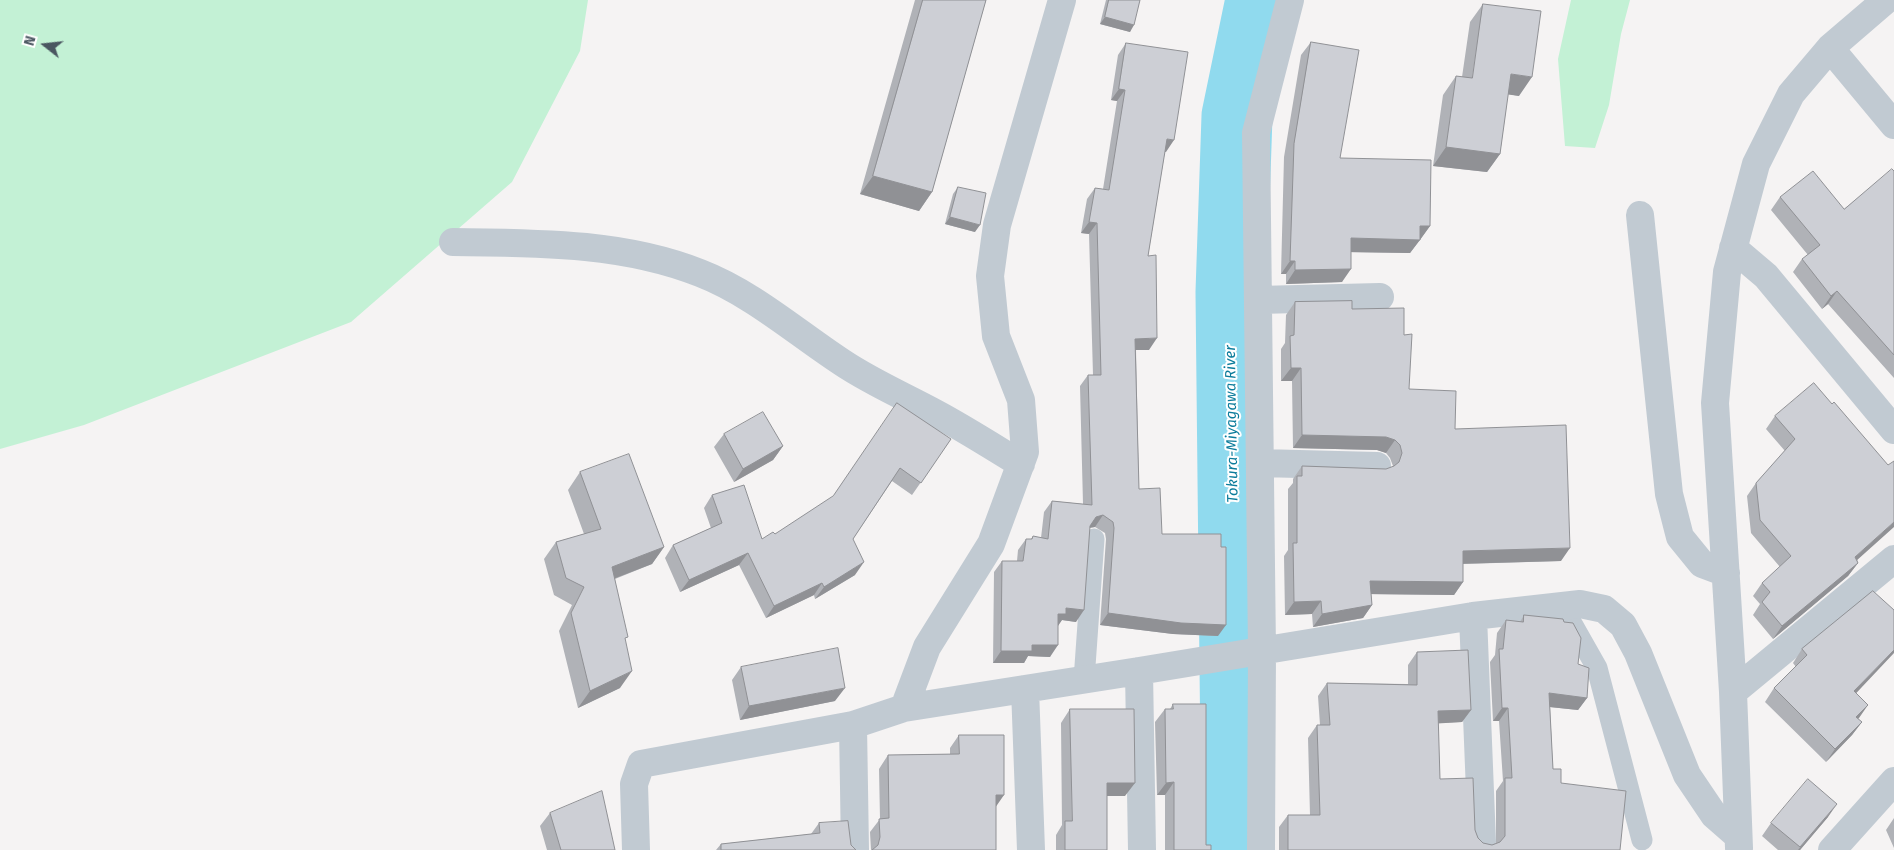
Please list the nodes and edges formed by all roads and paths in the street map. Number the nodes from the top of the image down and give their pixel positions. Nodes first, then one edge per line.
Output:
1 (1062, 0) edge
2 (1290, 0) edge
3 (1886, 0) edge
4 (1830, 48) junction
5 (1894, 125) edge
6 (1640, 215) dead end
7 (454, 242) dead end
8 (1734, 248) junction
9 (1380, 297) dead end
10 (1258, 300) junction
11 (1894, 430) edge
12 (1260, 463) junction
13 (1021, 464) junction
14 (1377, 466) dead end
15 (1094, 539) edge
16 (1894, 559) edge
17 (1726, 572) junction
18 (1565, 606) junction
19 (1473, 616) junction
20 (1262, 651) junction
21 (1139, 672) junction
22 (1084, 680) junction
23 (1025, 689) junction
24 (1733, 692) junction
25 (904, 708) junction
26 (853, 725) junction
27 (1894, 781) edge
28 (1642, 840) dead end
29 (1482, 842) edge
30 (1739, 843) edge
31 (636, 850) edge
32 (855, 850) edge
33 (1032, 850) edge
34 (1142, 850) edge
35 (1261, 850) edge
36 (1832, 850) edge

1 - 13 street
2 - 10 street
3 - 4 street
4 - 5 street
4 - 8 street
6 - 17 street
7 - 13 street
8 - 11 street
8 - 17 street
9 - 10 street
10 - 12 street
12 - 14 street
12 - 20 street
13 - 25 street
15 - 22 lane
16 - 24 street
17 - 24 street
18 - 19 street
18 - 28 lane
18 - 30 street
19 - 20 street
19 - 29 street
20 - 21 street
20 - 35 street
21 - 22 street
21 - 34 street
22 - 23 street
23 - 25 street
23 - 33 street
24 - 30 street
25 - 26 street
26 - 31 street
26 - 32 street
27 - 36 street

